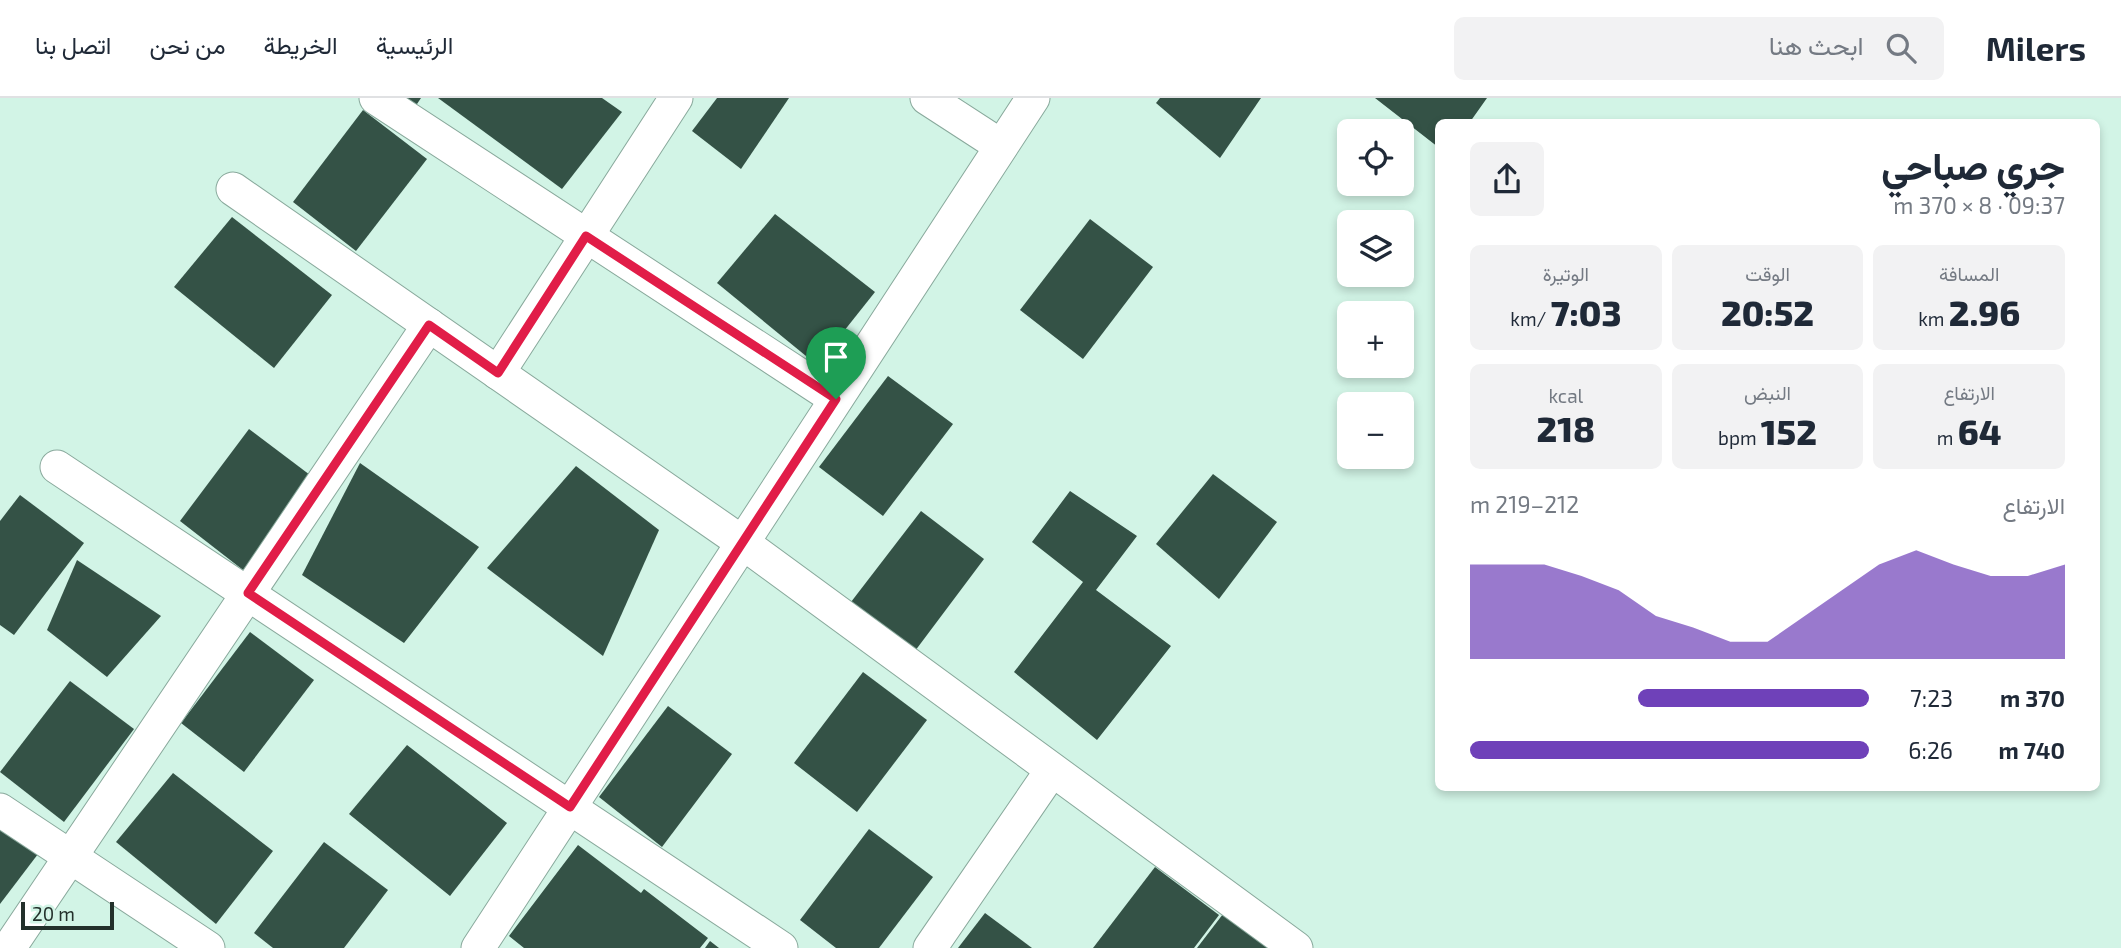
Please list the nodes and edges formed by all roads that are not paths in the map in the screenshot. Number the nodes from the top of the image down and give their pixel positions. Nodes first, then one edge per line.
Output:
1 (376, 98) edge
2 (676, 98) edge
3 (927, 98) edge
4 (1033, 98) edge
5 (1001, 146) junction
6 (233, 189) dead end
7 (586, 236) junction
8 (429, 325) junction
9 (498, 373) junction
10 (836, 399) junction
11 (57, 467) dead end
12 (743, 543) junction
13 (248, 593) junction
14 (1052, 770) junction
15 (570, 807) junction
16 (0, 810) edge
17 (70, 857) junction
18 (9, 948) edge
19 (208, 948) edge
20 (478, 948) edge
21 (781, 948) edge
22 (930, 948) edge
23 (1296, 948) edge

1 - 7 street
2 - 7 street
3 - 5 street
4 - 5 street
5 - 10 street
6 - 8 street
7 - 9 street
7 - 10 street
8 - 9 street
8 - 13 street
9 - 12 street
10 - 12 street
11 - 13 street
12 - 14 street
12 - 15 street
13 - 15 street
13 - 17 street
14 - 22 street
14 - 23 street
15 - 20 street
15 - 21 street
16 - 17 street
17 - 18 street
17 - 19 street

